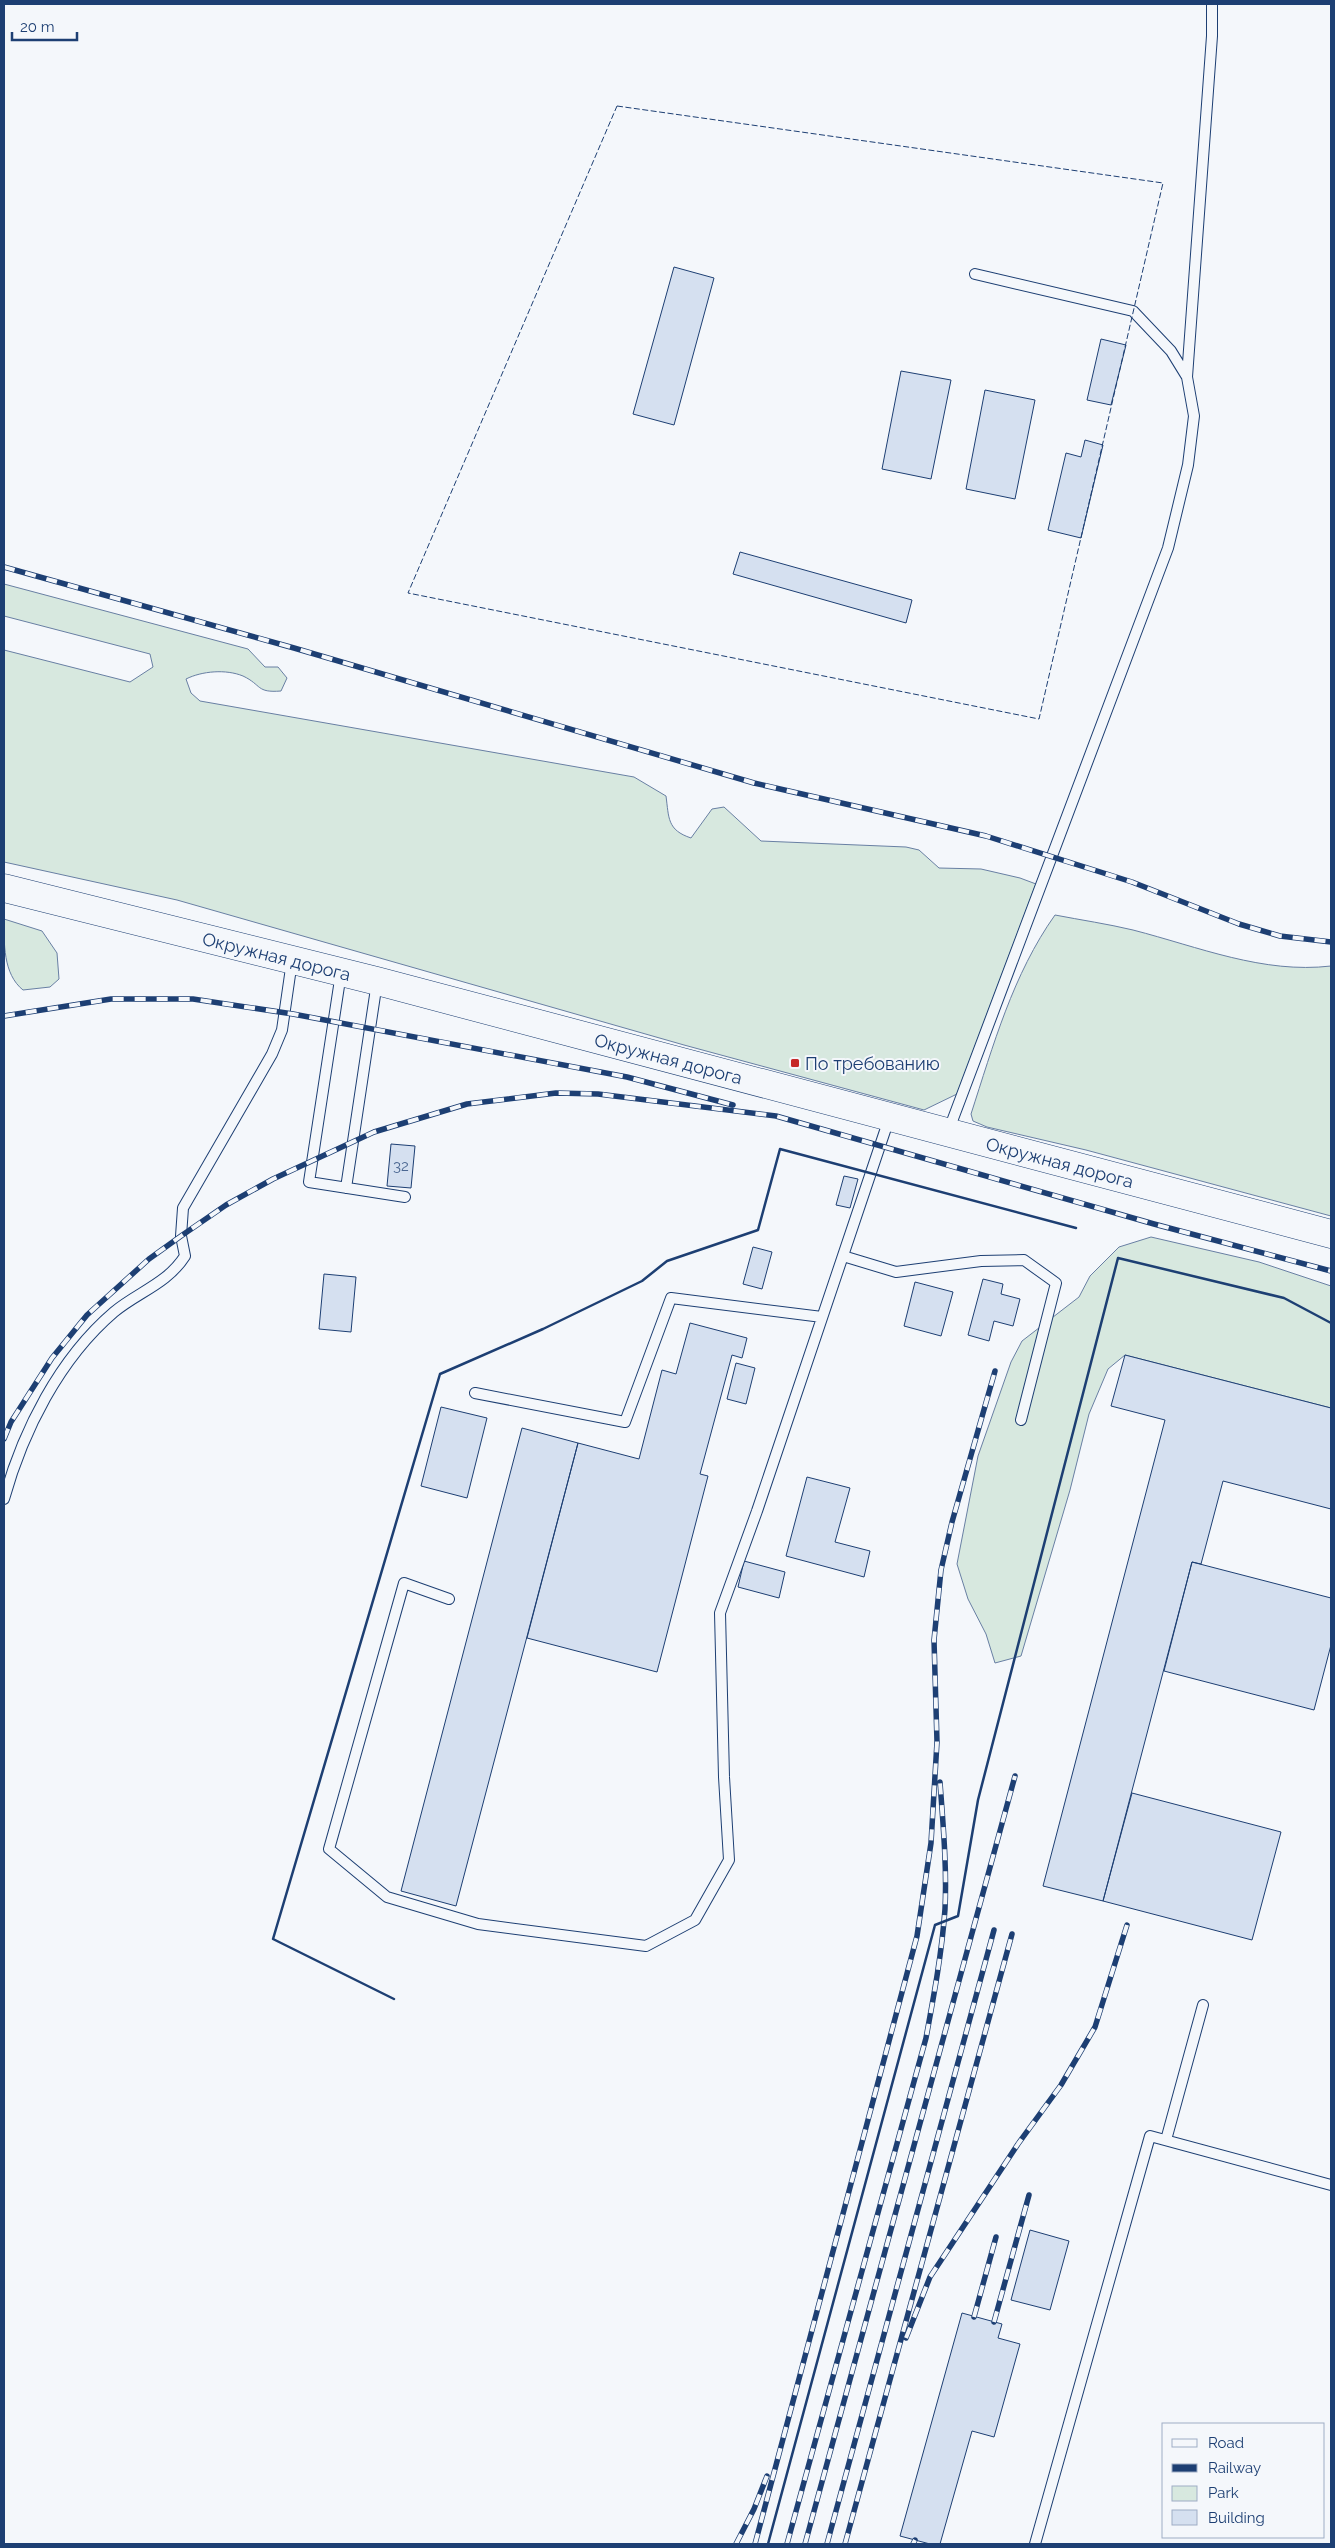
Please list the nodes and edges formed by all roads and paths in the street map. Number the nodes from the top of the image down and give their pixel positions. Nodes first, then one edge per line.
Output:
1 (1212, 4) edge
2 (975, 274) dead end
3 (1187, 377) junction
4 (4, 888) edge
5 (292, 960) junction
6 (341, 972) junction
7 (377, 981) junction
8 (889, 1118) junction
9 (948, 1133) junction
10 (346, 1188) junction
11 (405, 1197) dead end
12 (1331, 1234) edge
13 (843, 1256) junction
14 (822, 1317) junction
15 (474, 1393) dead end
16 (1021, 1420) dead end
17 (4, 1499) edge
18 (449, 1599) dead end
19 (1203, 2005) dead end
20 (1166, 2140) junction
21 (1331, 2185) edge
22 (1035, 2544) edge

1 - 3 lane
2 - 3 lane
3 - 9 lane
4 - 5 main road, Окружная дорога
5 - 6 main road, Окружная дорога
5 - 17 lane
6 - 7 main road, Окружная дорога
6 - 10 lane
7 - 8 main road, Окружная дорога
7 - 10 lane
8 - 9 main road, Окружная дорога
8 - 13 lane
9 - 12 main road, Окружная дорога
10 - 11 lane
13 - 14 lane
13 - 16 lane
14 - 15 lane
14 - 18 lane
19 - 20 lane
20 - 21 lane
20 - 22 lane

